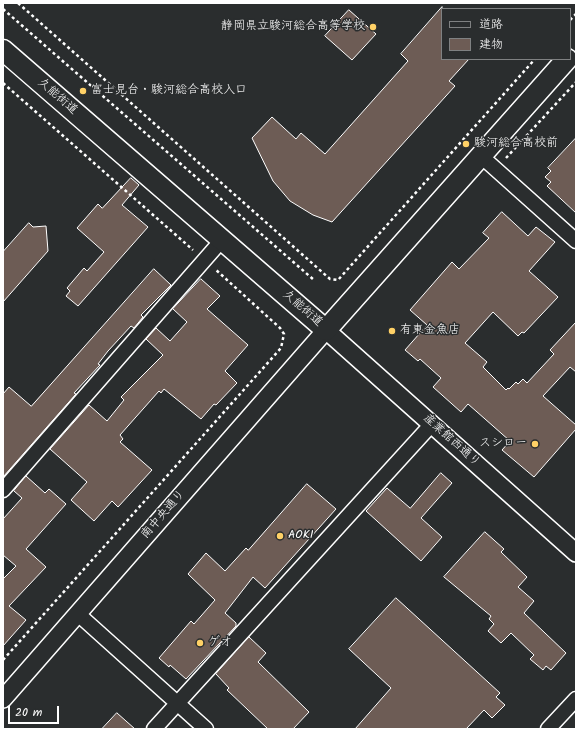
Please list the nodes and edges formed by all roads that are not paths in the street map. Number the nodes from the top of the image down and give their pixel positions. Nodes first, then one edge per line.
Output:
1 (3, 50) edge
2 (566, 60) edge
3 (481, 156) junction
4 (222, 240) junction
5 (576, 241) edge
6 (326, 330) junction
7 (432, 424) junction
8 (3, 490) edge
9 (576, 553) edge
10 (78, 614) junction
11 (3, 699) edge
12 (576, 699) edge
13 (178, 704) junction
14 (154, 729) edge
15 (206, 729) edge
16 (548, 729) edge

1 - 4 main road, 久能街道
2 - 3 main road, 久能街道
3 - 5 street
3 - 6 main road, 久能街道
4 - 6 main road, 久能街道
4 - 8 street
6 - 7 street, 産業館西通り
6 - 10 street, 南中央通り
7 - 9 street, 産業館西通り
7 - 13 street
10 - 11 street, 南中央通り
10 - 13 street
12 - 16 street
13 - 14 street
13 - 15 street

